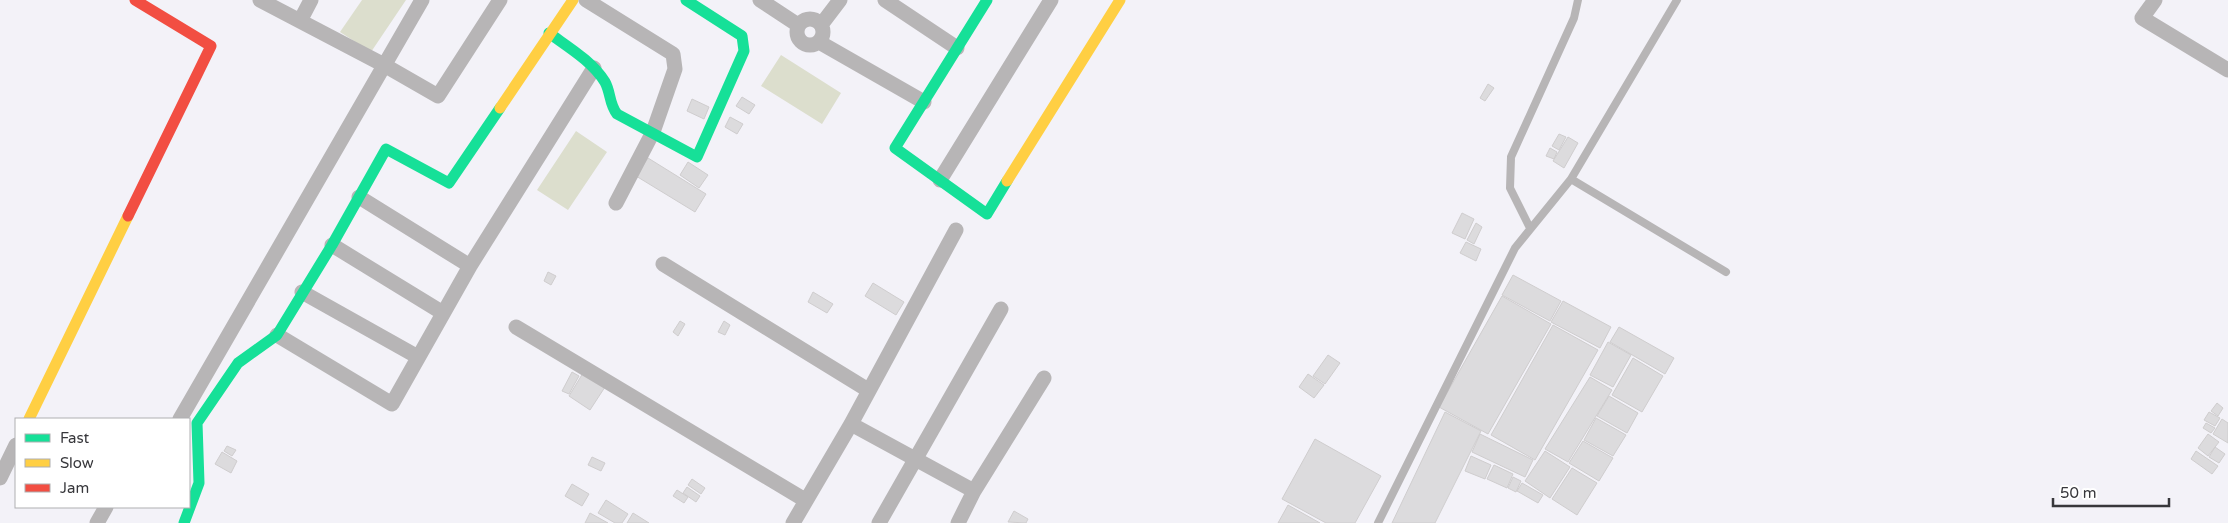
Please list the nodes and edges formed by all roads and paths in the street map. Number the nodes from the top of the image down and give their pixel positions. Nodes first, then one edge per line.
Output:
1 (134, 0) edge
2 (260, 0) edge
3 (311, 0) edge
4 (422, 0) edge
5 (500, 0) edge
6 (573, 0) edge
7 (586, 0) edge
8 (686, 0) edge
9 (760, 0) edge
10 (840, 0) edge
11 (885, 0) edge
12 (987, 0) edge
13 (1051, 0) edge
14 (1120, 0) edge
15 (1578, 0) edge
16 (1677, 0) edge
17 (2155, 0) edge
18 (300, 21) junction
19 (798, 25) junction
20 (821, 25) junction
21 (549, 33) junction
22 (819, 42) junction
23 (957, 48) junction
24 (384, 65) junction
25 (594, 68) junction
26 (2228, 70) edge
27 (924, 102) junction
28 (653, 132) junction
29 (1571, 179) junction
30 (940, 180) junction
31 (358, 197) junction
32 (616, 203) dead end
33 (1530, 228) junction
34 (956, 230) dead end
35 (332, 244) junction
36 (663, 264) dead end
37 (470, 266) junction
38 (1726, 272) dead end
39 (302, 292) junction
40 (1001, 308) dead end
41 (443, 313) junction
42 (516, 327) dead end
43 (277, 335) junction
44 (418, 357) junction
45 (1044, 378) dead end
46 (868, 390) junction
47 (29, 418) edge
48 (181, 418) edge
49 (851, 424) junction
50 (15, 447) edge
51 (916, 460) junction
52 (0, 478) edge
53 (974, 491) junction
54 (805, 500) junction
55 (190, 503) edge
56 (105, 508) edge
57 (97, 523) edge
58 (793, 523) edge
59 (879, 523) edge
60 (958, 523) edge
61 (1378, 523) edge

1 - 47 street
2 - 18 street
3 - 18 street
4 - 24 street
5 - 24 street
6 - 21 street
7 - 28 street
8 - 28 street
9 - 19 street
10 - 20 street
11 - 23 street
12 - 23 street
13 - 30 street
14 - 30 street
15 - 33 lane
16 - 29 lane
17 - 26 street
18 - 24 street
19 - 20 street
19 - 22 street
20 - 22 street
21 - 25 street
21 - 31 street
22 - 27 street
23 - 27 street
24 - 48 street
25 - 28 street
25 - 37 street
27 - 30 street
28 - 32 street
29 - 33 lane
29 - 38 lane
31 - 35 street
31 - 37 street
33 - 61 lane
34 - 46 street
35 - 39 street
35 - 41 street
36 - 46 street
37 - 41 street
39 - 43 street
39 - 44 street
40 - 51 street
41 - 44 street
42 - 54 street
43 - 44 street
43 - 55 street
45 - 53 street
46 - 49 street
49 - 51 street
49 - 54 street
50 - 52 street
51 - 53 street
51 - 59 street
53 - 60 street
54 - 58 street
56 - 57 street

